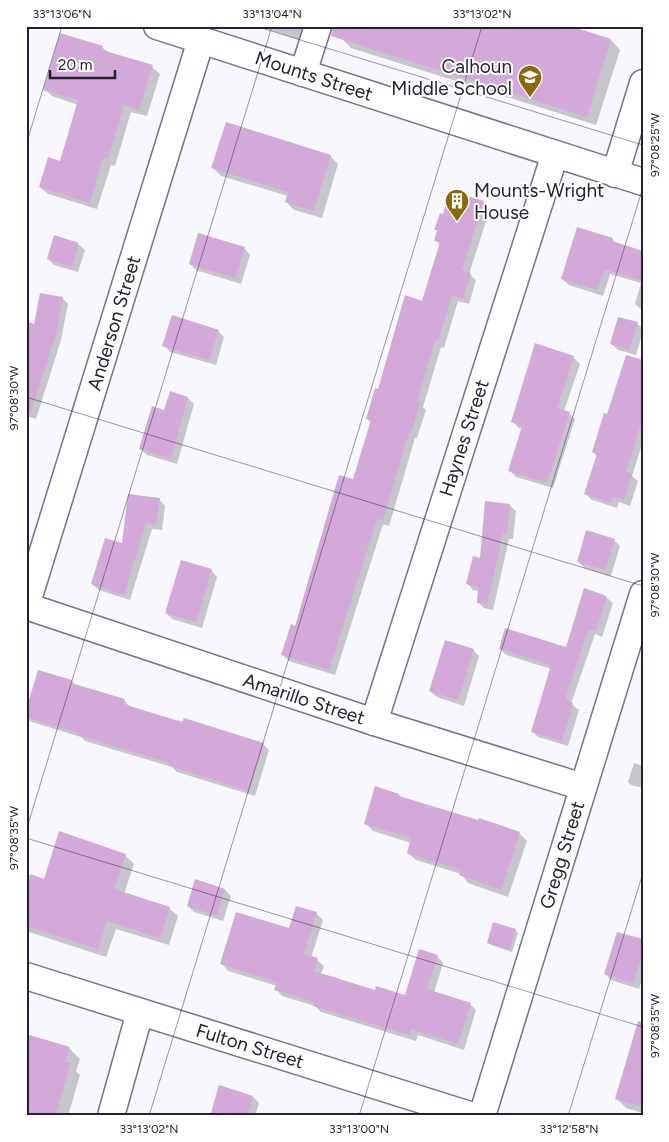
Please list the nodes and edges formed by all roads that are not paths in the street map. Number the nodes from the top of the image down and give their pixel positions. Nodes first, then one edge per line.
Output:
1 (157, 26) edge
2 (318, 26) edge
3 (201, 40) junction
4 (303, 73) junction
5 (643, 83) edge
6 (555, 154) junction
7 (615, 174) junction
8 (643, 182) edge
9 (643, 594) edge
10 (26, 606) edge
11 (374, 722) junction
12 (583, 787) junction
13 (26, 976) edge
14 (140, 1012) junction
15 (111, 1116) edge
16 (473, 1116) edge
17 (482, 1116) edge

1 - 3 street, Mounts Street
2 - 4 street
3 - 4 street, Mounts Street
3 - 10 street, Anderson Street
4 - 6 street, Mounts Street
5 - 7 street
6 - 7 street, Mounts Street
6 - 11 street, Haynes Street
7 - 8 street, Mounts Street
9 - 12 street, Gregg Street
10 - 11 street, Amarillo Street
11 - 12 street, Amarillo Street
12 - 17 street, Gregg Street
13 - 14 street, Fulton Street
14 - 15 street
14 - 16 street, Fulton Street

